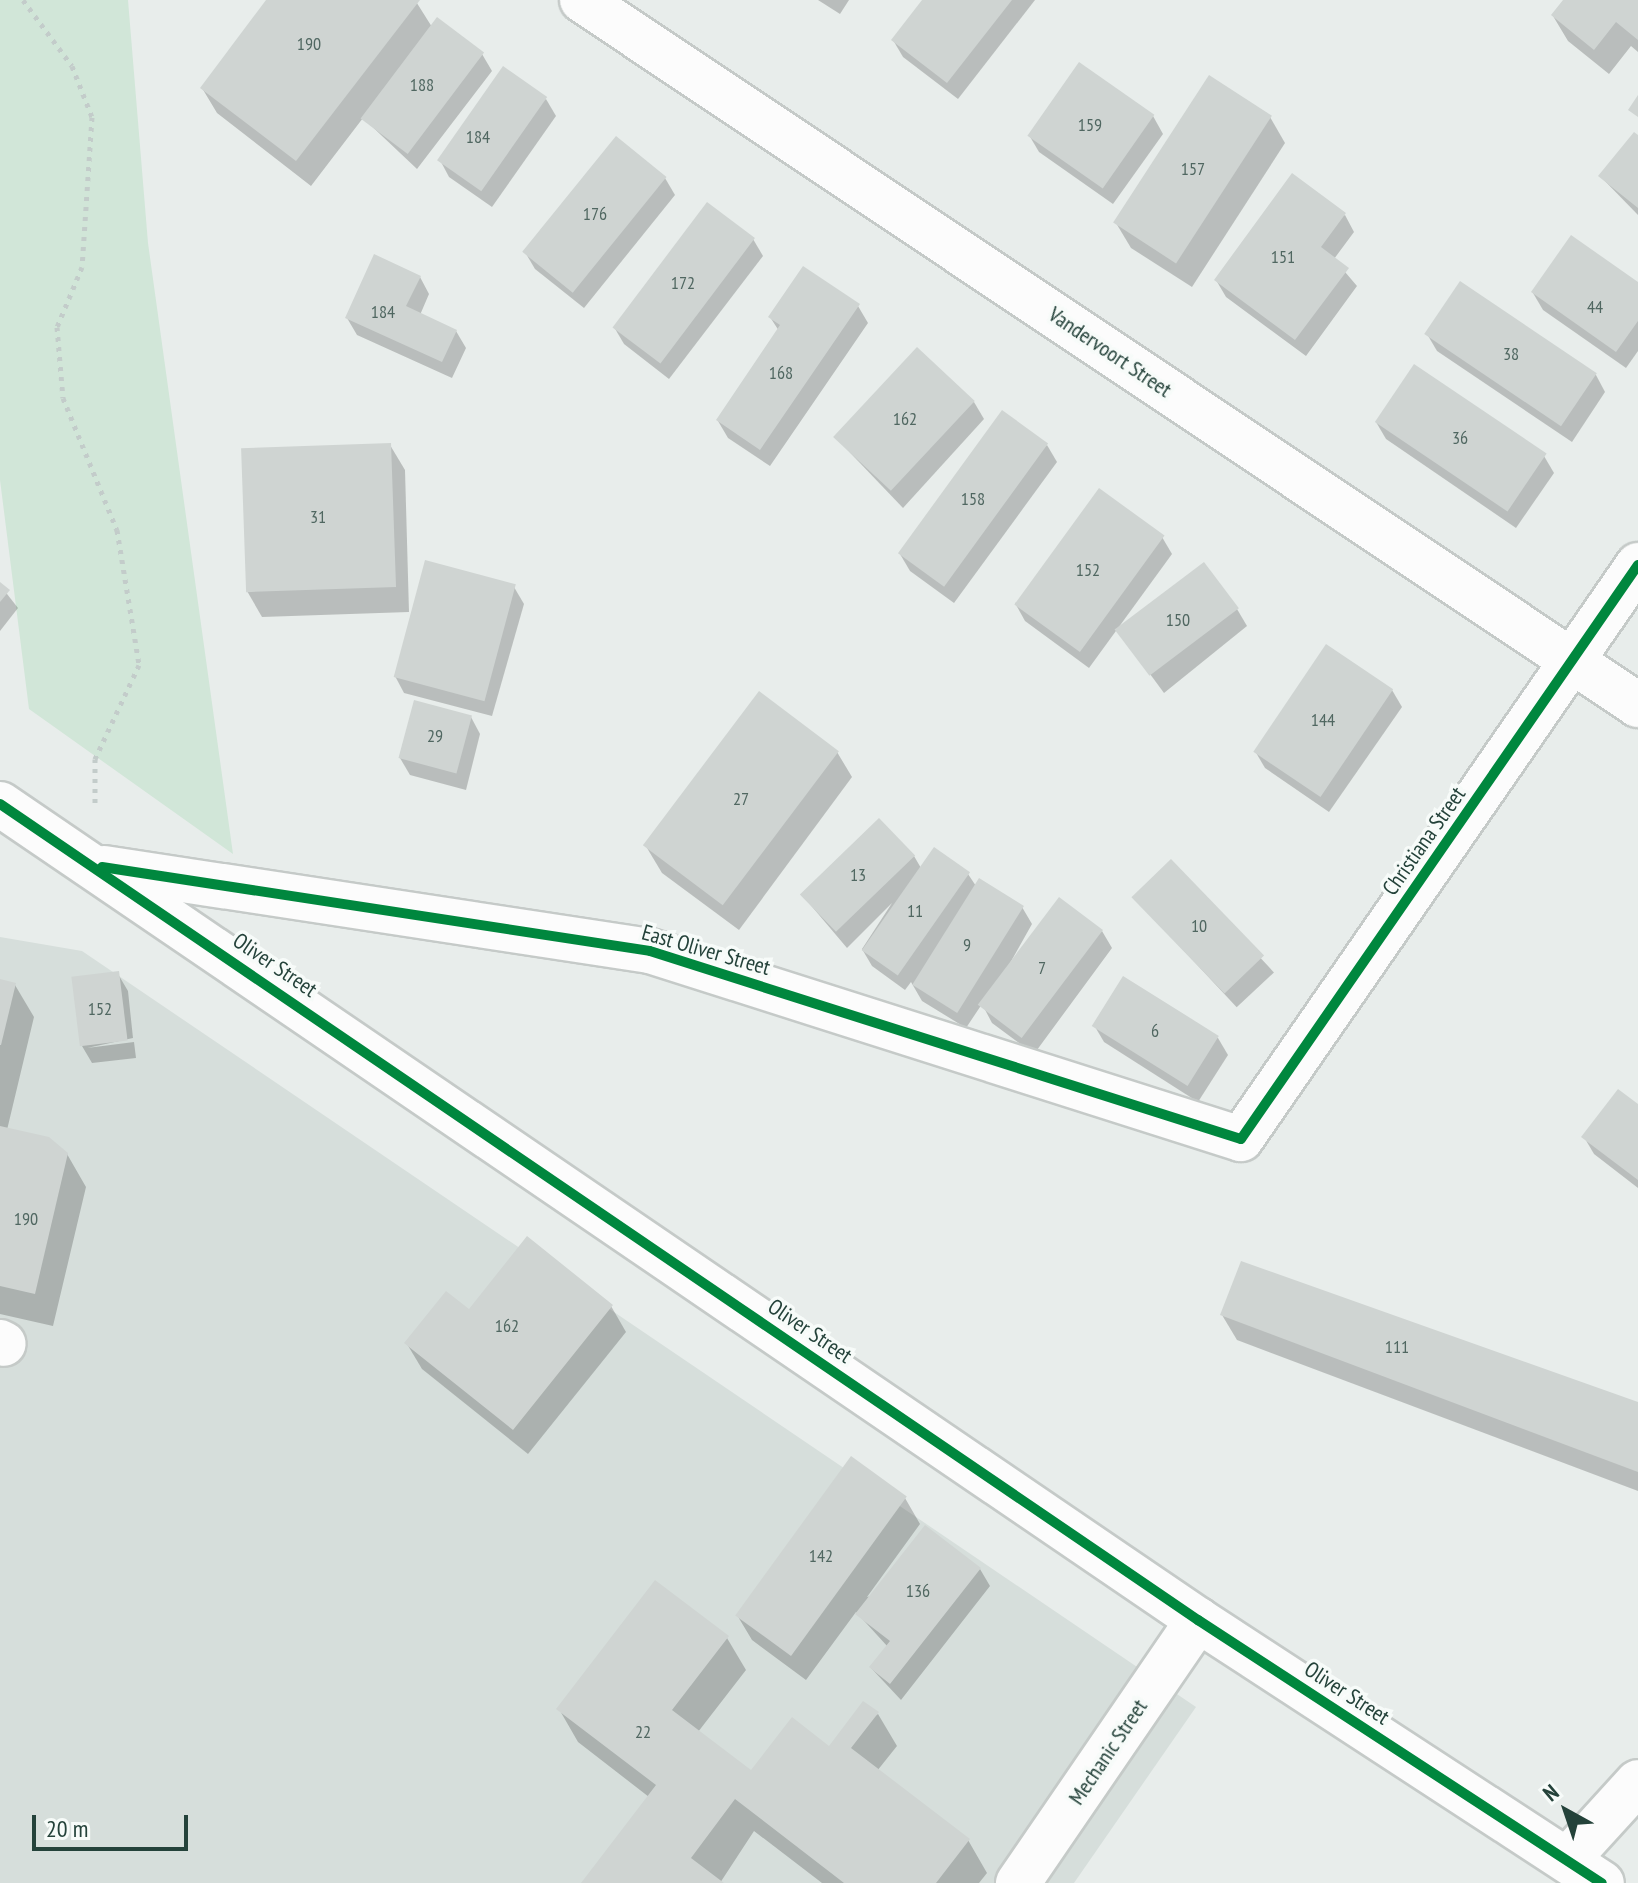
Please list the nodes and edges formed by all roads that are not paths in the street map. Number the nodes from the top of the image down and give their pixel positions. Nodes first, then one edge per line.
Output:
1 (582, 0) edge
2 (1638, 565) edge
3 (1574, 661) junction
4 (1638, 705) edge
5 (0, 804) edge
6 (94, 866) junction
7 (1241, 1139) joint
8 (1198, 1620) junction
9 (1638, 1782) edge
10 (1567, 1860) junction
11 (1018, 1883) edge
12 (1602, 1883) edge

1 - 3 street, Vandervoort Street
2 - 3 street, Christiana Street
3 - 4 street, Vandervoort Street
3 - 7 street, Christiana Street
5 - 6 street, Oliver Street
6 - 7 street, East Oliver Street
6 - 8 street, Oliver Street
8 - 10 street, Oliver Street
8 - 11 street, Mechanic Street
9 - 10 street
10 - 12 street, Oliver Street

